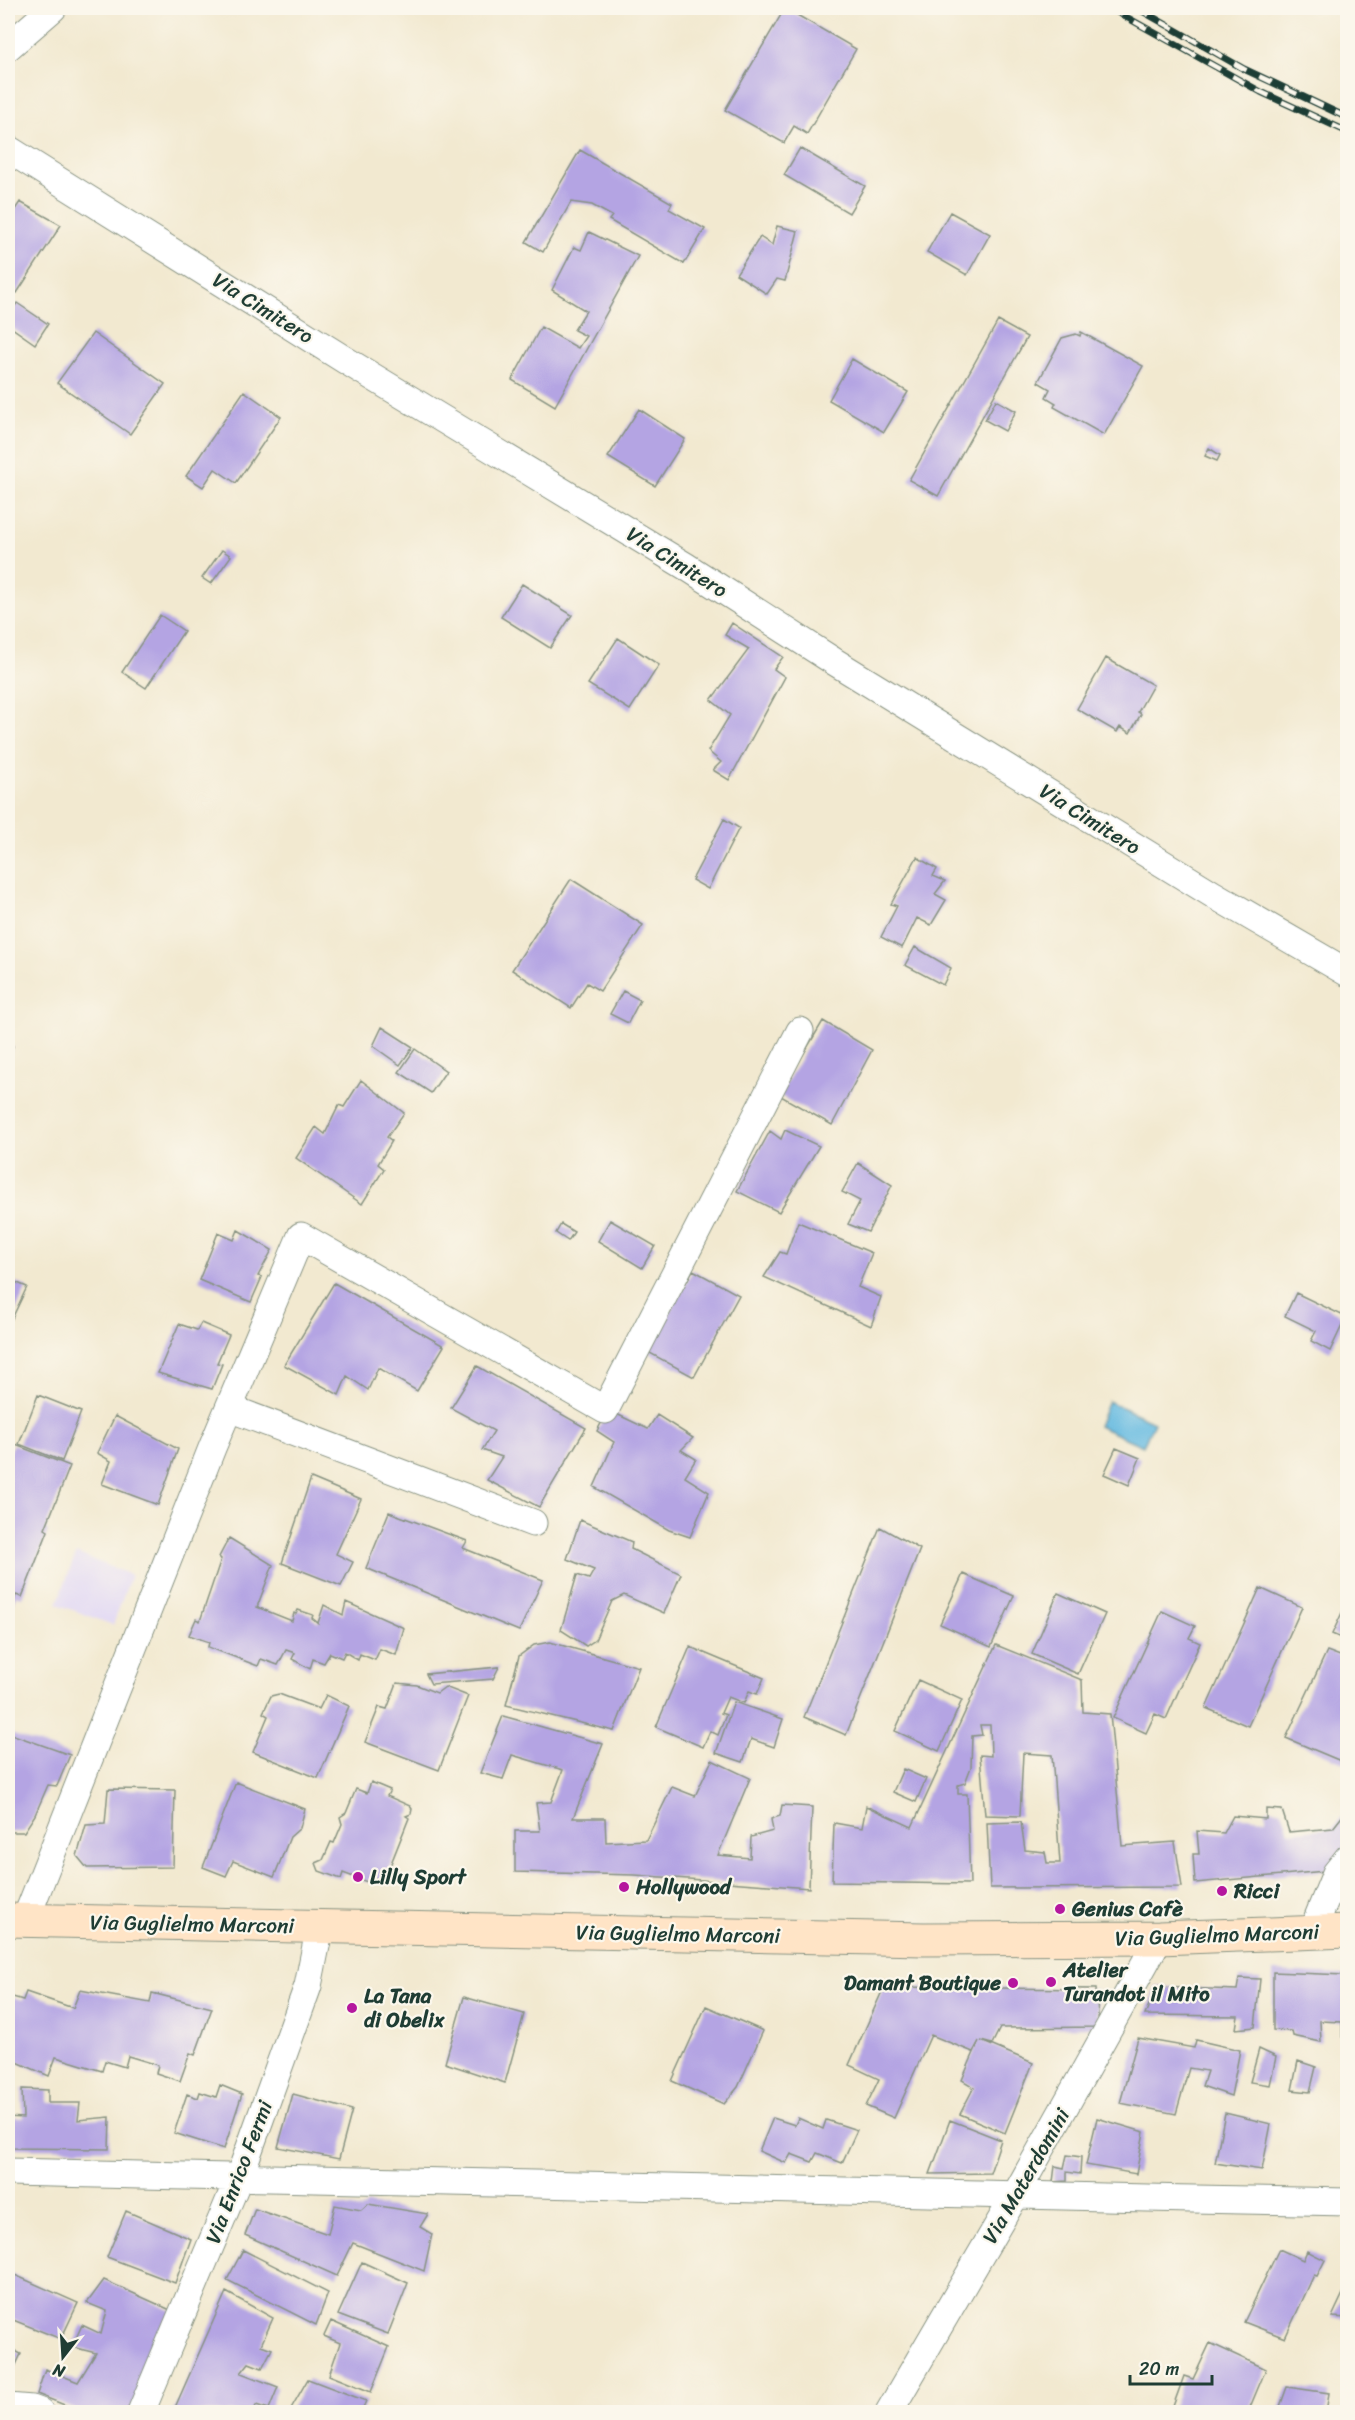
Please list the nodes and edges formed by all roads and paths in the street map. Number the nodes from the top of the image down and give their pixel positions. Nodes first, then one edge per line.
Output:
1 (53, 8) edge
2 (8, 47) edge
3 (8, 149) edge
4 (1347, 973) edge
5 (800, 1031) dead end
6 (229, 1408) junction
7 (533, 1523) dead end
8 (1347, 1858) edge
9 (16, 1920) edge
10 (320, 1926) junction
11 (1347, 1931) edge
12 (1312, 1932) junction
13 (1159, 1938) junction
14 (8, 2172) edge
15 (240, 2175) junction
16 (1015, 2196) junction
17 (1347, 2202) edge
18 (8, 2407) edge
19 (40, 2412) edge
20 (141, 2412) edge
21 (890, 2412) edge

1 - 2 street
3 - 4 street, Via Cimitero
5 - 6 street
6 - 7 street
6 - 9 street
8 - 12 street
9 - 10 street, Via Guglielmo Marconi
10 - 13 street, Via Guglielmo Marconi
10 - 15 street, Via Enrico Fermi
11 - 12 street, Via Guglielmo Marconi
12 - 13 street, Via Guglielmo Marconi
13 - 16 street, Via Materdomini
14 - 15 street
15 - 16 street
15 - 20 street, Via Enrico Fermi
16 - 17 street
16 - 21 street, Via Materdomini
18 - 19 street

